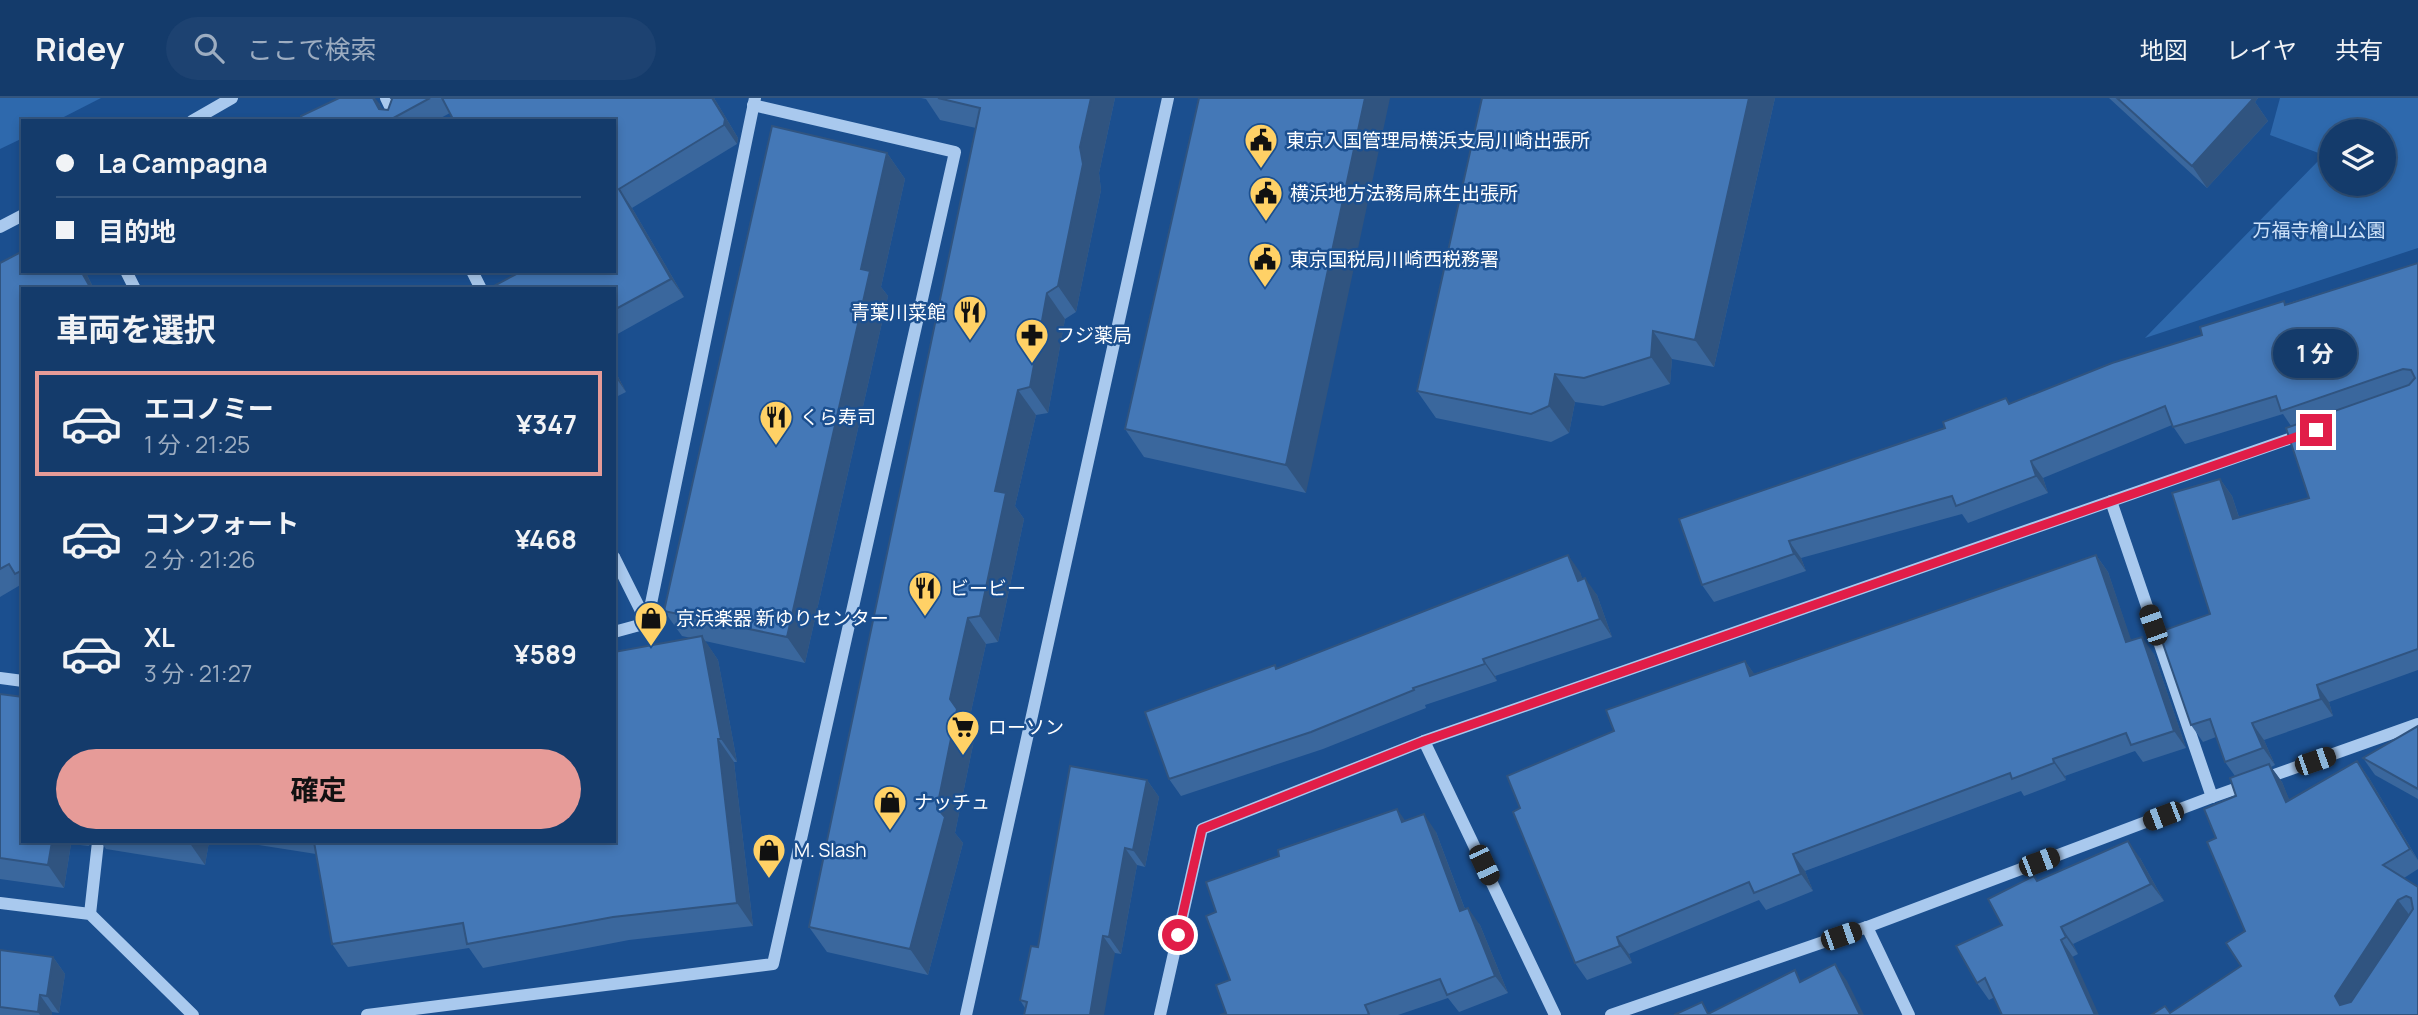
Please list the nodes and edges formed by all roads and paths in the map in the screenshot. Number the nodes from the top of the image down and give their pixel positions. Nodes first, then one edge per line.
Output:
1 (232, 98) edge
2 (386, 98) edge
3 (1168, 98) edge
4 (754, 101) edge
5 (195, 119) edge
6 (396, 119) edge
7 (21, 216) edge
8 (0, 227) edge
9 (2316, 430) edge
10 (2111, 501) junction
11 (616, 561) edge
12 (647, 623) junction
13 (616, 631) edge
14 (0, 678) edge
15 (21, 681) edge
16 (2418, 724) edge
17 (1424, 741) junction
18 (2212, 797) junction
19 (98, 843) edge
20 (0, 903) edge
21 (90, 914) junction
22 (1867, 927) junction
23 (193, 1015) edge
24 (367, 1015) edge
25 (965, 1015) edge
26 (1160, 1015) edge
27 (1555, 1015) edge
28 (1611, 1015) edge
29 (1909, 1015) edge

1 - 5 street
2 - 6 street
3 - 25 street
4 - 12 street
4 - 24 street
7 - 8 street
9 - 10 street
10 - 17 street
10 - 18 street
11 - 12 street
12 - 13 street
14 - 15 street
16 - 18 street
17 - 26 street
17 - 27 street
18 - 22 street
19 - 21 street
20 - 21 street
21 - 23 street
22 - 28 street
22 - 29 street

